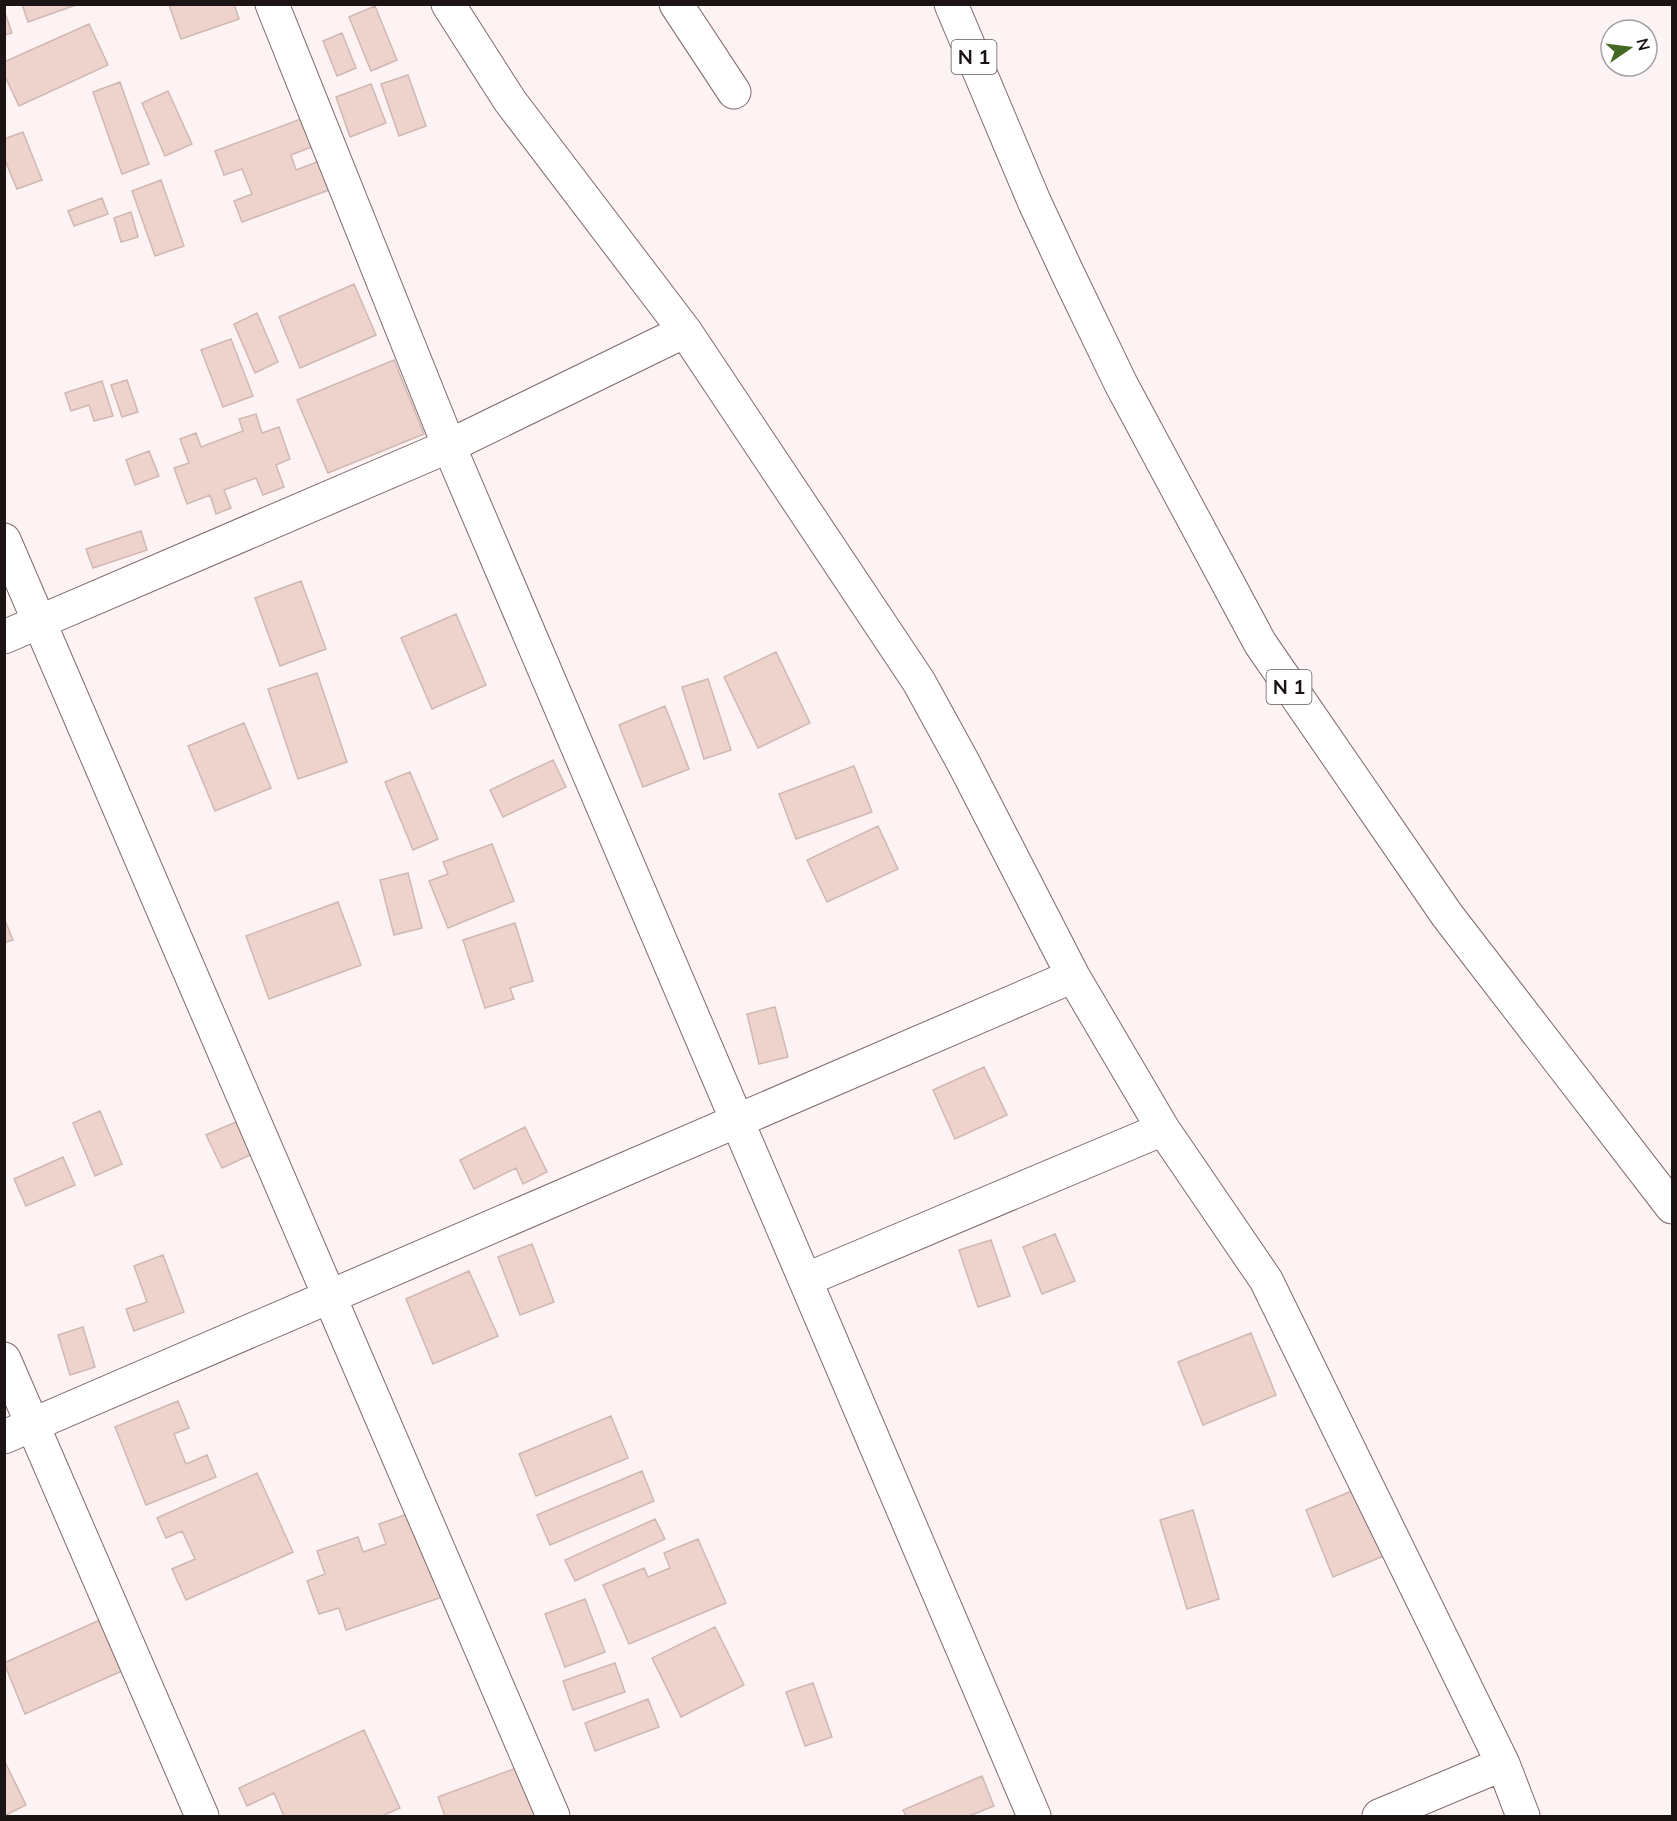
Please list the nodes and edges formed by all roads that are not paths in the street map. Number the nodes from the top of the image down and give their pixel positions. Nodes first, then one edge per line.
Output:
1 (272, 4) edge
2 (448, 4) edge
3 (676, 4) edge
4 (951, 4) edge
5 (734, 92) dead end
6 (685, 331) junction
7 (449, 446) junction
8 (4, 540) edge
9 (40, 622) junction
10 (4, 637) edge
11 (1073, 976) junction
12 (737, 1120) junction
13 (1163, 1129) junction
14 (1672, 1208) edge
15 (805, 1280) junction
16 (329, 1296) junction
17 (4, 1359) edge
18 (19, 1431) edge
19 (1503, 1764) junction
20 (202, 1816) edge
21 (553, 1816) edge
22 (1034, 1816) edge
23 (1379, 1816) edge
24 (1523, 1816) edge

1 - 7 main road
2 - 6 main road
3 - 5 main road
4 - 14 main road, N 1
6 - 7 main road
6 - 11 main road
7 - 9 main road
7 - 12 main road
8 - 9 main road
9 - 10 main road
9 - 16 main road
11 - 12 main road
11 - 13 main road
12 - 15 main road
12 - 16 main road
13 - 15 main road
13 - 19 main road
15 - 22 main road
16 - 18 main road
16 - 21 main road
17 - 18 main road
18 - 20 main road
19 - 23 main road
19 - 24 main road

